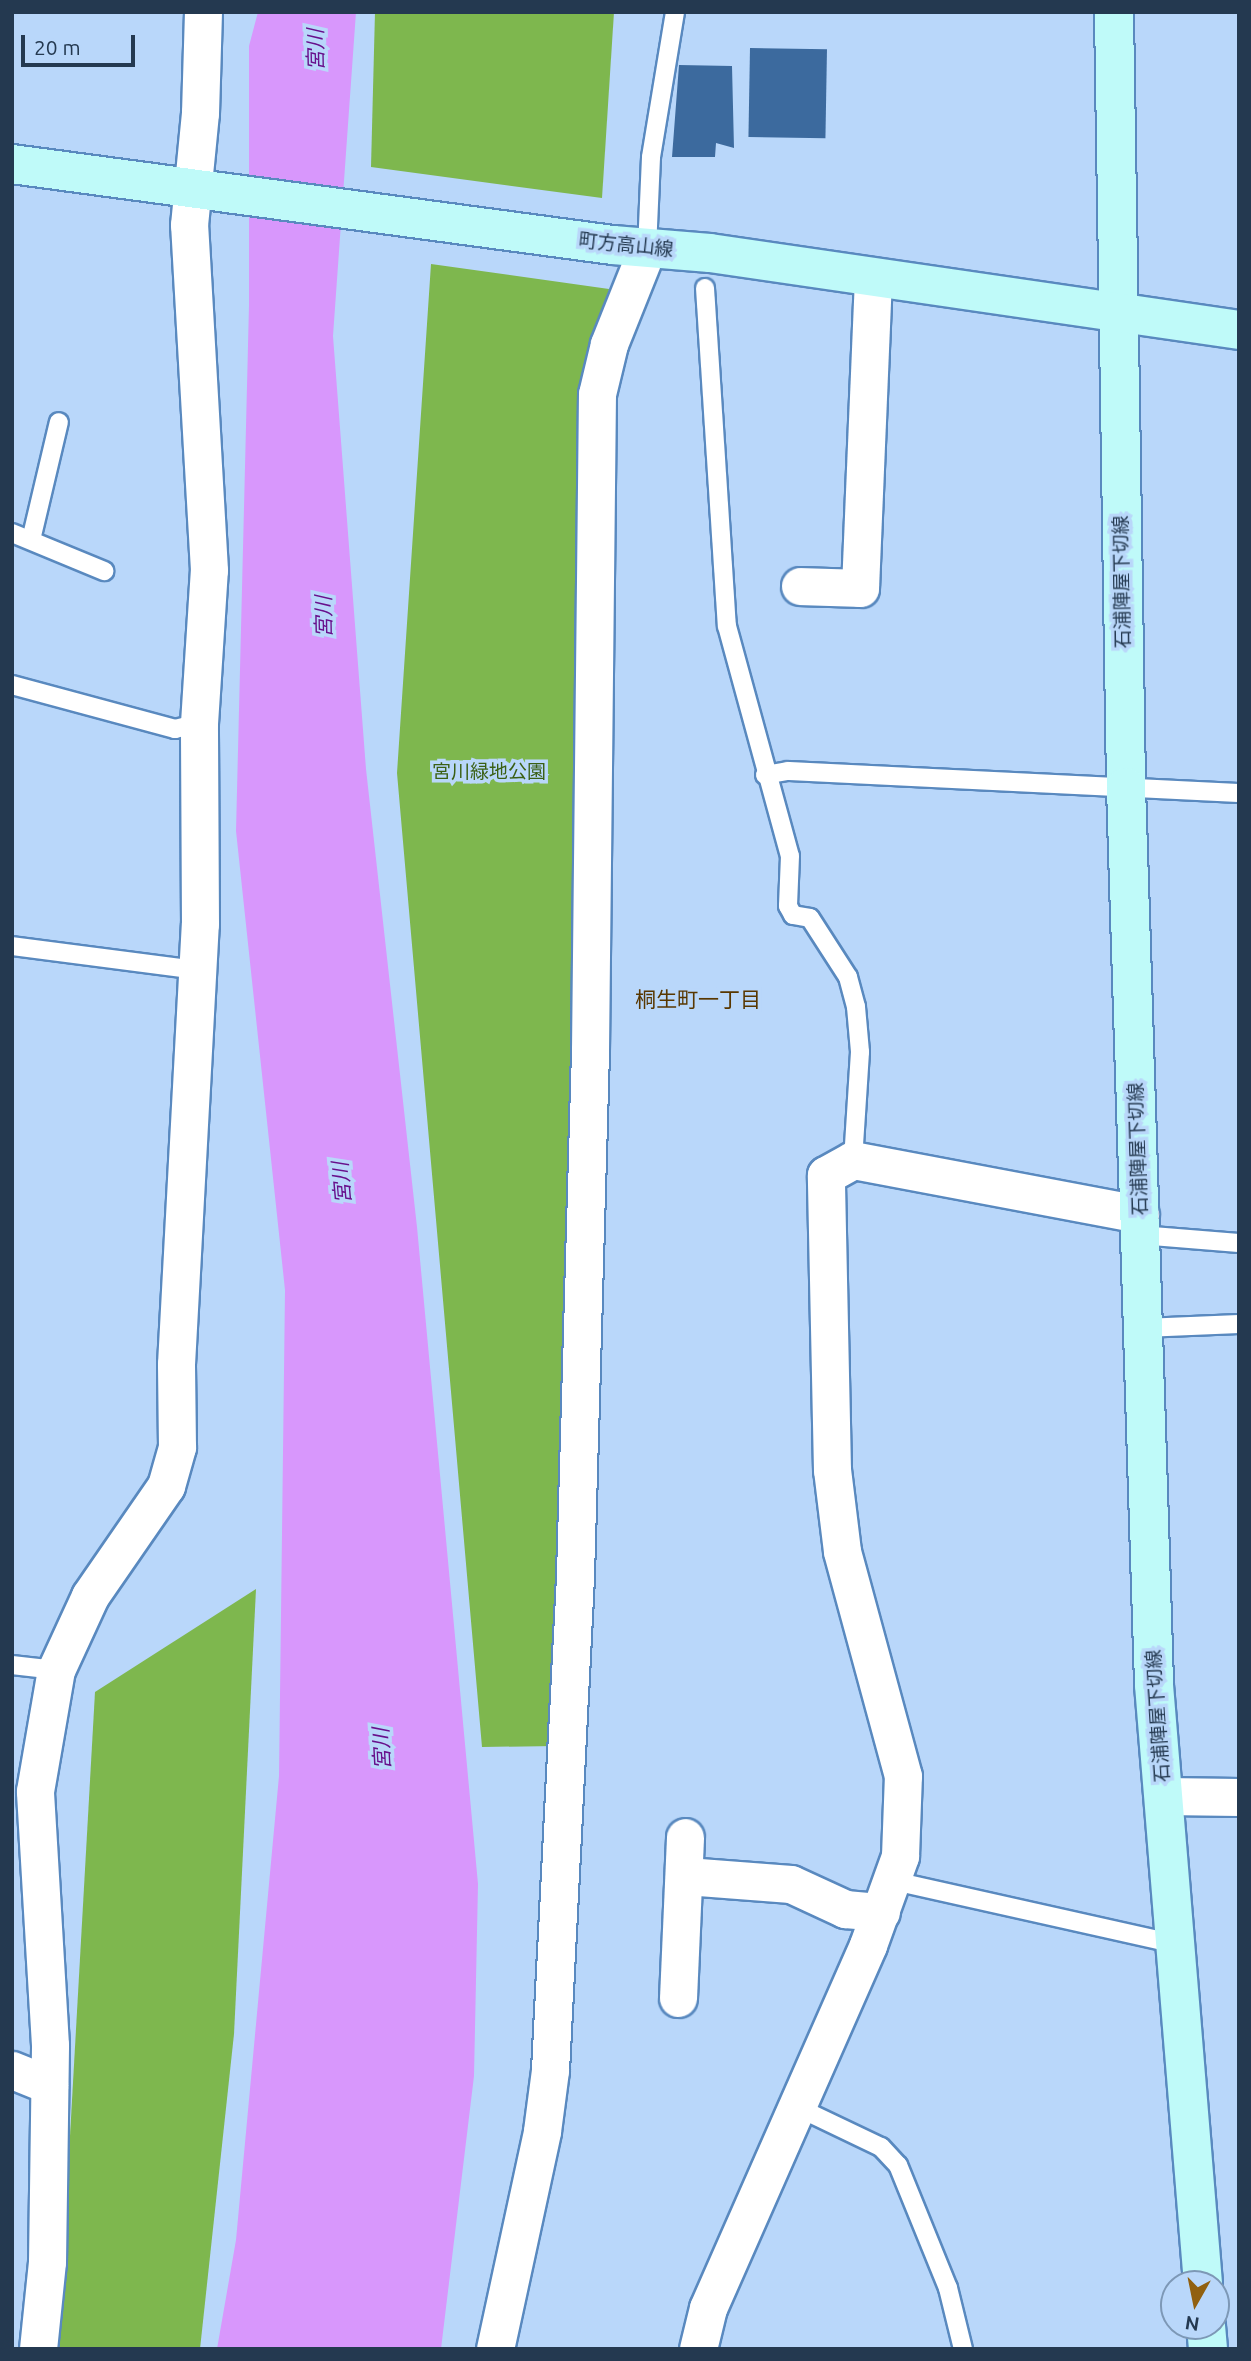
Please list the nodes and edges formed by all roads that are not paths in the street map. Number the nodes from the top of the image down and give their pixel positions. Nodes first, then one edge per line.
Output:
1 (203, 12) edge
2 (675, 12) edge
3 (1114, 12) edge
4 (12, 164) edge
5 (200, 187) junction
6 (629, 247) junction
7 (873, 277) junction
8 (705, 288) dead end
9 (1117, 312) junction
10 (1239, 330) edge
11 (59, 422) dead end
12 (12, 533) edge
13 (31, 540) junction
14 (104, 571) dead end
15 (800, 586) dead end
16 (12, 685) edge
17 (198, 723) junction
18 (765, 775) junction
19 (1126, 788) junction
20 (1239, 793) edge
21 (12, 946) edge
22 (198, 970) junction
23 (853, 1160) junction
24 (1140, 1225) junction
25 (1239, 1242) edge
26 (1239, 1324) edge
27 (1143, 1328) junction
28 (12, 1665) edge
29 (56, 1670) junction
30 (1164, 1796) junction
31 (1239, 1797) edge
32 (685, 1837) dead end
33 (686, 1876) junction
34 (888, 1897) junction
35 (1176, 1944) junction
36 (678, 1998) dead end
37 (12, 2070) edge
38 (49, 2085) junction
39 (797, 2107) junction
40 (1202, 2270) edge
41 (38, 2349) edge
42 (495, 2349) edge
43 (698, 2349) edge
44 (963, 2349) edge

1 - 5 street
2 - 6 lane
3 - 9 main road, 石浦陣屋下切線
4 - 5 main road, 町方高山線
5 - 6 main road, 町方高山線
5 - 17 street
6 - 7 main road, 町方高山線
6 - 42 street
7 - 9 main road, 町方高山線
7 - 15 street
8 - 18 lane
9 - 10 main road, 町方高山線
9 - 19 main road, 石浦陣屋下切線
11 - 13 lane
12 - 13 lane
13 - 14 lane
16 - 17 lane
17 - 22 street
18 - 19 lane
18 - 23 lane
19 - 20 lane
19 - 24 main road, 石浦陣屋下切線
21 - 22 lane
22 - 29 street
23 - 24 street
23 - 34 street
24 - 25 lane
24 - 27 main road, 石浦陣屋下切線
26 - 27 lane
27 - 30 main road, 石浦陣屋下切線
28 - 29 lane
29 - 38 street
30 - 31 street
30 - 35 main road, 石浦陣屋下切線
32 - 33 street
33 - 34 street
33 - 36 street
34 - 35 lane
34 - 39 street
35 - 40 main road, 石浦陣屋下切線
37 - 38 street
38 - 41 street
39 - 43 street
39 - 44 lane

